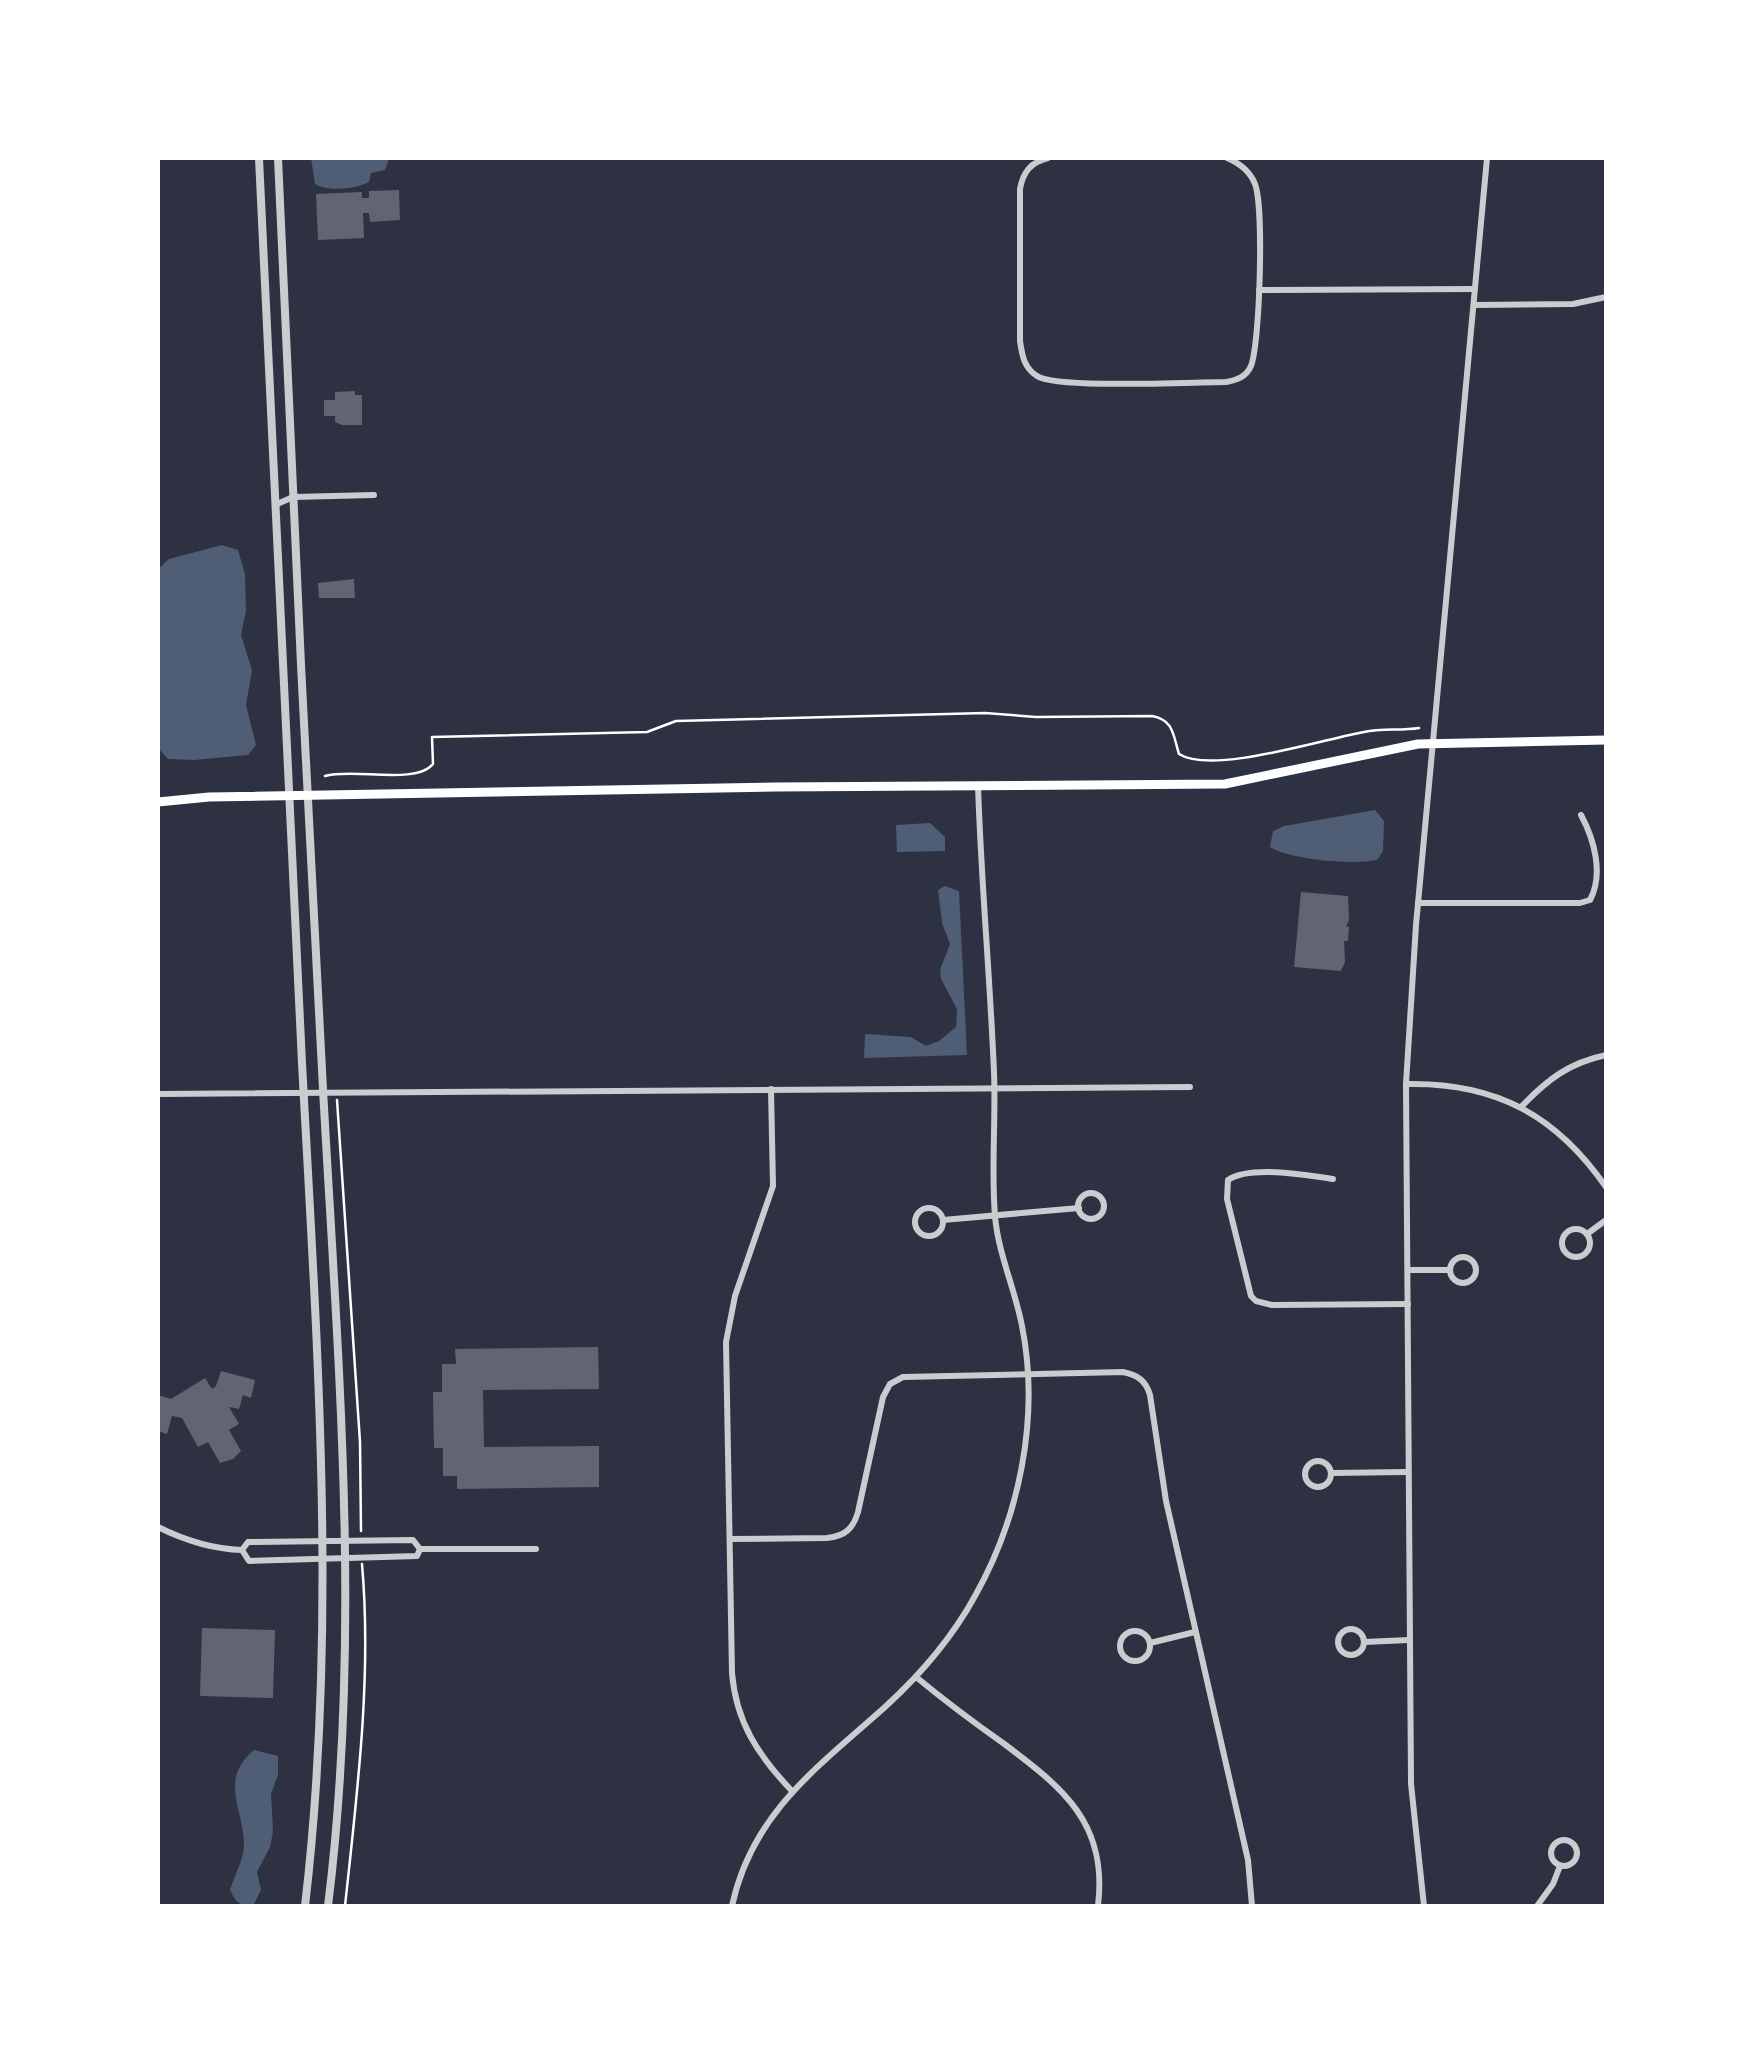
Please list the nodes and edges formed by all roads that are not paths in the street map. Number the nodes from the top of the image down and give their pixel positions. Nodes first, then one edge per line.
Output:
1 (259, 158) edge
2 (278, 158) edge
3 (1048, 158) edge
4 (1227, 158) edge
5 (1488, 158) edge
6 (1476, 289) junction
7 (1258, 290) junction
8 (1606, 297) edge
9 (1474, 306) junction
10 (374, 495) dead end
11 (292, 497) junction
12 (274, 506) junction
13 (1606, 740) edge
14 (1432, 743) junction
15 (978, 785) junction
16 (288, 796) junction
17 (306, 796) junction
18 (158, 802) edge
19 (1580, 815) dead end
20 (1418, 903) junction
21 (1606, 1055) edge
22 (1406, 1084) junction
23 (994, 1087) junction
24 (1190, 1087) dead end
25 (771, 1090) junction
26 (323, 1092) junction
27 (304, 1093) junction
28 (158, 1094) edge
29 (1522, 1106) junction
30 (1333, 1180) dead end
31 (1606, 1187) edge
32 (1078, 1208) junction
33 (995, 1216) junction
34 (943, 1220) junction
35 (1606, 1220) edge
36 (1587, 1234) junction
37 (1408, 1270) junction
38 (1450, 1270) junction
39 (1408, 1304) junction
40 (1028, 1374) junction
41 (1406, 1472) junction
42 (1332, 1474) junction
43 (158, 1527) edge
44 (730, 1540) junction
45 (324, 1541) junction
46 (346, 1541) junction
47 (420, 1548) junction
48 (536, 1549) dead end
49 (242, 1550) junction
50 (347, 1558) junction
51 (324, 1560) junction
52 (1195, 1632) junction
53 (1409, 1640) junction
54 (1150, 1642) junction
55 (1364, 1642) junction
56 (916, 1677) junction
57 (791, 1790) junction
58 (1560, 1866) junction
59 (305, 1906) edge
60 (328, 1906) edge
61 (732, 1906) edge
62 (1098, 1906) edge
63 (1252, 1906) edge
64 (1424, 1906) edge
65 (1537, 1906) edge

1 - 12 street
2 - 11 street
3 - 7 street
4 - 7 street
5 - 6 street
6 - 7 street
6 - 9 street
8 - 9 street
9 - 14 street
10 - 11 street
11 - 12 street
11 - 17 street
12 - 16 street
13 - 14 main road
14 - 15 main road
14 - 20 street
15 - 17 main road
15 - 23 street
16 - 17 main road
16 - 18 main road
16 - 27 street
17 - 26 street
19 - 20 street
20 - 22 street
21 - 29 street
22 - 29 street
22 - 37 street
23 - 24 street
23 - 25 street
23 - 33 street
25 - 26 street
25 - 44 street
26 - 27 street
26 - 46 street
27 - 28 street
27 - 45 street
29 - 31 street
30 - 39 street
32 - 32 street
32 - 33 street
33 - 34 street
33 - 40 street
34 - 34 street
35 - 36 street
36 - 36 street
37 - 38 street
37 - 39 street
38 - 38 street
39 - 41 street
40 - 44 street
40 - 52 street
40 - 56 street
41 - 42 street
41 - 53 street
42 - 42 street
43 - 49 street
44 - 57 street
45 - 46 street
45 - 49 street
45 - 51 street
46 - 47 street
46 - 50 street
47 - 48 street
47 - 50 street
49 - 51 street
50 - 51 street
50 - 60 street
51 - 59 street
52 - 54 street
52 - 63 street
53 - 55 street
53 - 64 street
54 - 54 street
55 - 55 street
56 - 57 street
56 - 62 street
57 - 61 street
58 - 58 street
58 - 65 street

